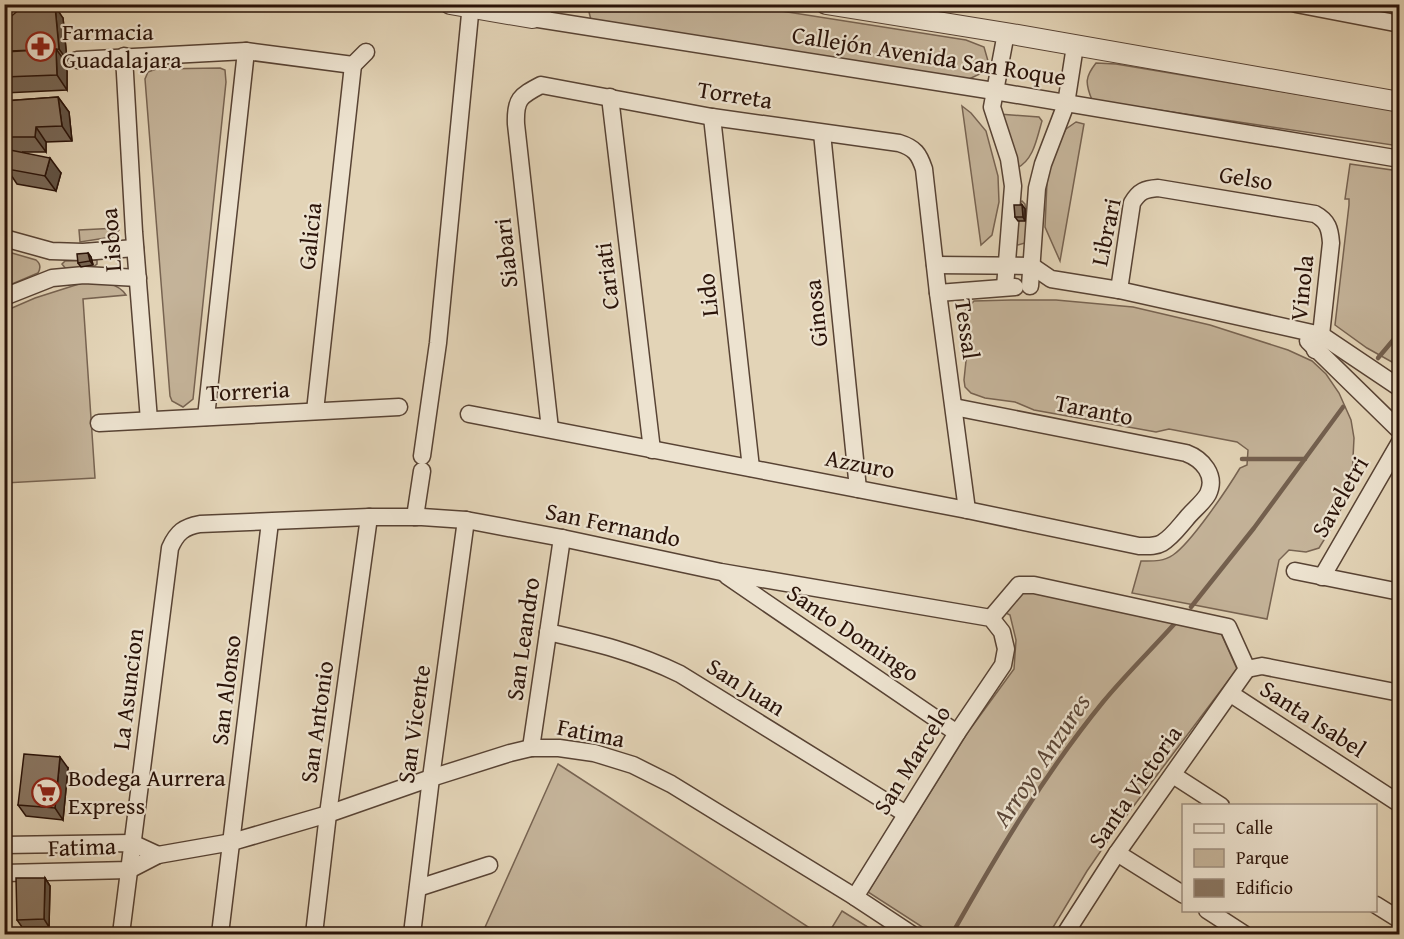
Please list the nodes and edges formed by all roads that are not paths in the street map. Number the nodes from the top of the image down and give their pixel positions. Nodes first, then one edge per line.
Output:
1 (450, 4) edge
2 (826, 4) edge
3 (1305, 5) edge
4 (471, 6) edge
5 (498, 8) edge
6 (538, 11) edge
7 (1400, 24) edge
8 (1006, 33) junction
9 (1075, 45) junction
10 (246, 51) junction
11 (366, 52) dead end
12 (124, 56) junction
13 (77, 60) dead end
14 (353, 65) junction
15 (540, 85) joint
16 (994, 91) junction
17 (610, 98) junction
18 (1400, 102) edge
19 (1066, 104) junction
20 (712, 117) junction
21 (822, 133) junction
22 (920, 155) joint
23 (1400, 159) edge
24 (1013, 186) junction
25 (1037, 188) junction
26 (1147, 189) joint
27 (1330, 229) joint
28 (4, 238) edge
29 (135, 248) junction
30 (51, 251) junction
31 (935, 265) junction
32 (1006, 265) junction
33 (1032, 266) junction
34 (52, 278) junction
35 (138, 278) junction
36 (1051, 279) junction
37 (1030, 286) junction
38 (1005, 287) junction
39 (1119, 290) junction
40 (938, 293) junction
41 (4, 297) edge
42 (1318, 342) junction
43 (1400, 388) edge
44 (399, 407) dead end
45 (954, 407) junction
46 (315, 411) junction
47 (469, 414) dead end
48 (206, 417) junction
49 (149, 420) junction
50 (99, 423) dead end
51 (550, 429) junction
52 (1400, 431) edge
53 (1400, 442) edge
54 (652, 450) junction
55 (751, 468) junction
56 (1211, 481) joint
57 (858, 489) junction
58 (967, 510) junction
59 (369, 516) junction
60 (416, 517) junction
61 (466, 520) junction
62 (270, 522) junction
63 (187, 527) joint
64 (562, 538) junction
65 (1295, 571) dead end
66 (722, 572) junction
67 (1322, 577) junction
68 (1400, 592) edge
69 (991, 618) junction
70 (548, 632) junction
71 (1247, 669) junction
72 (1400, 693) edge
73 (1231, 694) junction
74 (957, 733) junction
75 (531, 748) junction
76 (1173, 775) junction
77 (431, 778) junction
78 (1218, 804) edge
79 (1400, 804) edge
80 (328, 814) junction
81 (906, 814) junction
82 (232, 842) junction
83 (132, 843) junction
84 (4, 845) edge
85 (62, 845) junction
86 (1117, 853) junction
87 (158, 855) junction
88 (489, 866) dead end
89 (129, 870) junction
90 (63, 872) junction
91 (4, 873) edge
92 (418, 888) junction
93 (1182, 894) edge
94 (855, 897) junction
95 (1377, 906) edge
96 (1210, 912) edge
97 (1400, 920) edge
98 (121, 934) edge
99 (220, 934) edge
100 (314, 934) edge
101 (412, 934) edge
102 (911, 934) edge
103 (1068, 934) edge
104 (1244, 934) edge

1 - 4 street, Callejón Avenida San Roque
2 - 8 street, Callejón Avenida San Roque
3 - 7 street
4 - 5 street, Callejón Avenida San Roque
4 - 60 street
5 - 6 street, Callejón Avenida San Roque
6 - 16 street, Callejón Avenida San Roque
8 - 9 street, Callejón Avenida San Roque
8 - 16 street
9 - 18 street, Callejón Avenida San Roque
9 - 19 street
10 - 12 street
10 - 14 street
10 - 48 street
11 - 14 street
12 - 13 street
12 - 29 street, Lisboa
14 - 46 street, Galicia
15 - 17 street, Torreta
15 - 51 street, Siabari
16 - 19 street, Callejón Avenida San Roque
16 - 24 street
17 - 20 street, Torreta
17 - 54 street, Cariati
19 - 23 street, Callejón Avenida San Roque
19 - 25 street
20 - 21 street, Torreta
20 - 55 street, Lido
21 - 22 street, Torreta
21 - 57 street, Ginosa
22 - 31 street, Tessal
24 - 25 street
24 - 32 street
25 - 33 street
26 - 27 street, Gelso
26 - 39 street, Librari
27 - 42 street, Vinola
28 - 30 street
29 - 30 street
29 - 35 street, Lisboa
30 - 34 street
31 - 32 street
31 - 40 street, Tessal
32 - 33 street
32 - 38 street
33 - 36 street
33 - 37 street
34 - 35 street
34 - 41 street
35 - 49 street, Lisboa
36 - 37 street
36 - 39 street
37 - 38 street
38 - 40 street
39 - 42 street
40 - 45 street, Tessal
42 - 43 street
42 - 52 street
44 - 46 street, Torreria
45 - 56 street, Taranto
45 - 58 street, Tessal
46 - 48 street, Torreria
47 - 51 street, Azzuro
48 - 49 street, Torreria
49 - 50 street, Torreria
51 - 54 street, Azzuro
53 - 67 street, Saveletri
54 - 55 street, Azzuro
55 - 57 street, Azzuro
56 - 58 street, Azzuro
57 - 58 street, Azzuro
59 - 60 street, San Fernando
59 - 62 street, San Fernando
59 - 80 street, San Antonio
60 - 61 street, San Fernando
61 - 64 street, San Fernando
61 - 77 street, San Vicente
62 - 63 street, San Fernando
62 - 82 street, San Alonso
63 - 83 street, La Asuncion
64 - 66 street, San Fernando
64 - 70 street, San Leandro
65 - 67 street
66 - 69 street, San Fernando
66 - 74 street, Santo Domingo
67 - 68 street
69 - 71 street
69 - 74 street, San Marcelo
70 - 75 street, San Leandro
70 - 81 street, San Juan
71 - 72 street, Santa Isabel
71 - 73 street, Santa Victoria
73 - 76 street, Santa Victoria
73 - 79 street, Santa Isabel
74 - 81 street, San Marcelo
75 - 77 street, Fatima
75 - 94 street, Fatima
76 - 78 street
76 - 86 street, Santa Victoria
77 - 80 street, Fatima
77 - 92 street, San Vicente
80 - 82 street, Fatima
80 - 100 street, San Antonio
81 - 94 street, San Marcelo
82 - 87 street, Fatima
82 - 99 street, San Alonso
83 - 85 street, Fatima
83 - 87 street, Fatima
83 - 89 street, La Asuncion
84 - 85 street, Fatima
85 - 90 street
86 - 93 street
86 - 103 street, Santa Victoria
87 - 89 street, Fatima
88 - 92 street
89 - 90 street, Fatima
89 - 98 street, La Asuncion
90 - 91 street, Fatima
92 - 101 street, San Vicente
94 - 102 street, Fatima
95 - 97 street
96 - 104 street

